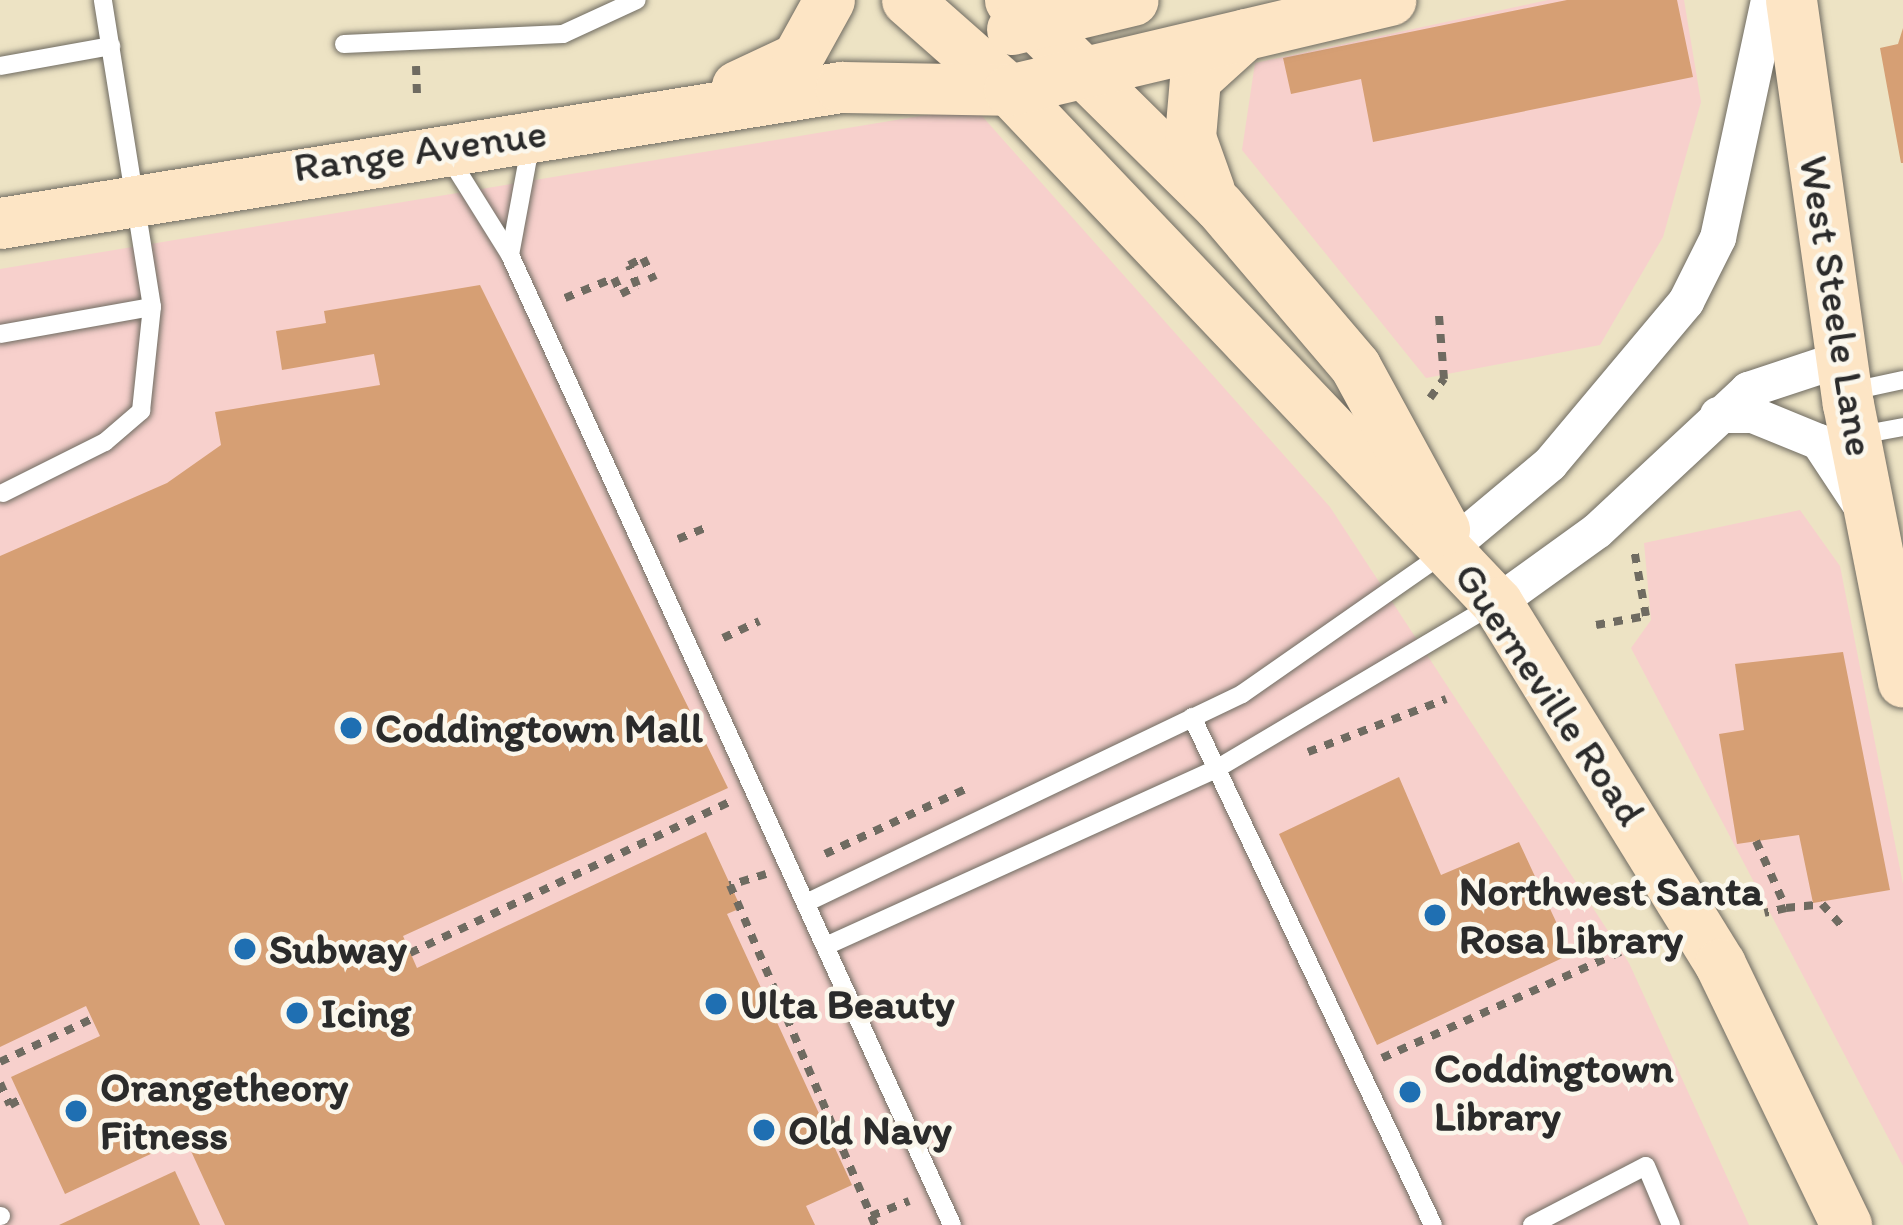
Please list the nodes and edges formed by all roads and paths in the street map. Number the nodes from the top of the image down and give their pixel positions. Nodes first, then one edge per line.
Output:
1 (103, 0) edge
2 (637, 0) edge
3 (829, 0) edge
4 (907, 0) edge
5 (1133, 0) edge
6 (1390, 0) edge
7 (1769, 0) edge
8 (1791, 0) edge
9 (1023, 12) edge
10 (1251, 30) junction
11 (956, 43) junction
12 (344, 44) dead end
13 (111, 46) junction
14 (415, 56) dead end
15 (0, 66) edge
16 (1082, 70) junction
17 (842, 87) junction
18 (1009, 90) junction
19 (417, 94) dead end
20 (628, 119) junction
21 (532, 135) junction
22 (445, 150) junction
23 (137, 197) junction
24 (1219, 206) junction
25 (0, 223) edge
26 (510, 256) junction
27 (654, 281) dead end
28 (565, 298) dead end
29 (152, 307) junction
30 (1439, 315) dead end
31 (0, 334) edge
32 (1903, 380) edge
33 (1430, 398) dead end
34 (1862, 404) edge
35 (1718, 415) junction
36 (3, 493) dead end
37 (1872, 525) junction
38 (707, 527) dead end
39 (1631, 530) dead end
40 (679, 539) dead end
41 (1452, 546) junction
42 (1497, 603) junction
43 (758, 621) dead end
44 (1596, 626) dead end
45 (723, 638) dead end
46 (1903, 682) edge
47 (1446, 699) dead end
48 (1192, 717) junction
49 (1300, 755) dead end
50 (1218, 768) junction
51 (975, 785) dead end
52 (743, 818) dead end
53 (1756, 841) dead end
54 (825, 854) dead end
55 (755, 856) dead end
56 (810, 901) junction
57 (1786, 908) junction
58 (1765, 913) dead end
59 (1841, 925) dead end
60 (828, 945) junction
61 (410, 952) dead end
62 (1620, 952) dead end
63 (92, 1018) dead end
64 (1369, 1045) dead end
65 (0, 1062) edge
66 (0, 1083) edge
67 (21, 1100) dead end
68 (908, 1201) dead end
69 (873, 1221) edge
70 (952, 1225) edge
71 (1433, 1225) edge
72 (1532, 1225) edge
73 (1671, 1225) edge
74 (1846, 1225) edge

1 - 13 lane
2 - 12 lane
3 - 20 main road
4 - 11 main road, Guerneville Road
5 - 9 main road, Range Avenue
6 - 10 main road, Range Avenue
7 - 41 street
8 - 34 main road, West Steele Lane
9 - 11 main road, Range Avenue
9 - 16 main road, Guerneville Road
10 - 16 main road, Range Avenue
10 - 24 main road
11 - 17 main road, Range Avenue
11 - 18 main road, Guerneville Road
13 - 15 lane
13 - 23 lane
14 - 19 path
16 - 18 main road, Range Avenue
16 - 24 main road, Guerneville Road
17 - 18 main road, Range Avenue
17 - 20 main road, Range Avenue
18 - 41 main road, Guerneville Road
20 - 21 main road, Range Avenue
21 - 22 main road, Range Avenue
21 - 26 lane
22 - 23 main road, Range Avenue
22 - 26 lane
23 - 25 main road, Range Avenue
23 - 29 lane
24 - 41 main road, Guerneville Road
26 - 56 lane
27 - 28 path
29 - 31 lane
29 - 36 lane
30 - 33 path
32 - 34 lane
34 - 35 street
34 - 37 main road, West Steele Lane
35 - 37 street
35 - 42 street
37 - 46 main road, West Steele Lane
38 - 40 path
39 - 44 path
41 - 42 main road, Guerneville Road
41 - 48 lane
42 - 50 lane
42 - 74 main road, Guerneville Road
43 - 45 path
47 - 49 path
48 - 50 lane
48 - 56 lane
50 - 60 lane
50 - 71 lane
51 - 54 path
52 - 61 path
53 - 57 path
55 - 69 path
56 - 60 lane
57 - 58 path
57 - 59 path
60 - 70 lane
62 - 64 path
63 - 65 path
66 - 67 path
68 - 69 path
72 - 73 lane

